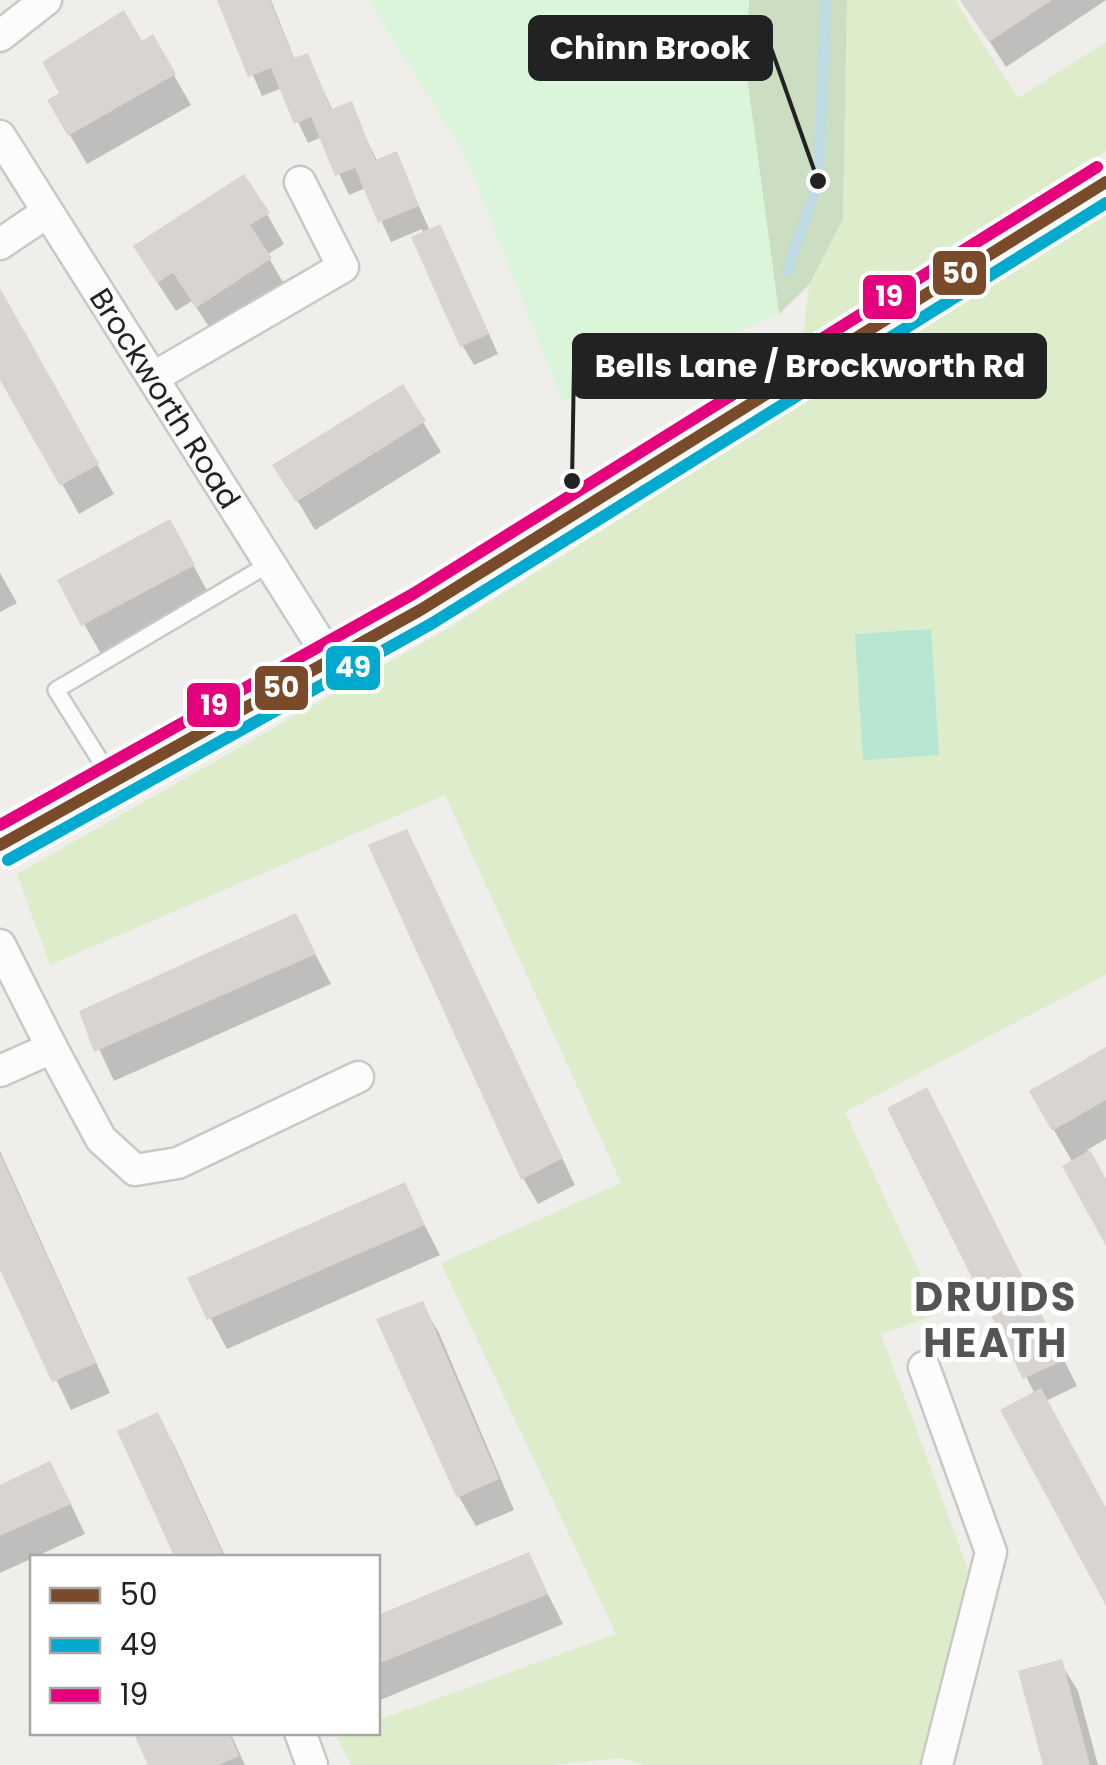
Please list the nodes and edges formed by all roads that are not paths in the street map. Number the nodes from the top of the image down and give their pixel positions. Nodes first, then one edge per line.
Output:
1 (46, 0) edge
2 (0, 36) edge
3 (0, 136) edge
4 (300, 182) dead end
5 (1106, 182) edge
6 (46, 214) junction
7 (0, 244) edge
8 (154, 377) junction
9 (270, 564) junction
10 (332, 662) junction
11 (115, 784) junction
12 (2, 840) edge
13 (0, 945) edge
14 (52, 1048) junction
15 (0, 1071) edge
16 (358, 1076) dead end
17 (924, 1367) dead end
18 (301, 1735) edge
19 (312, 1765) edge
20 (937, 1765) edge

1 - 2 street
3 - 6 street, Brockworth Road
4 - 8 street
5 - 10 street
6 - 7 street
6 - 8 street, Brockworth Road
8 - 9 street, Brockworth Road
9 - 10 street, Brockworth Road
9 - 11 lane
10 - 11 street
11 - 12 street
13 - 14 street
14 - 15 street
14 - 16 street
17 - 20 street
18 - 19 street

